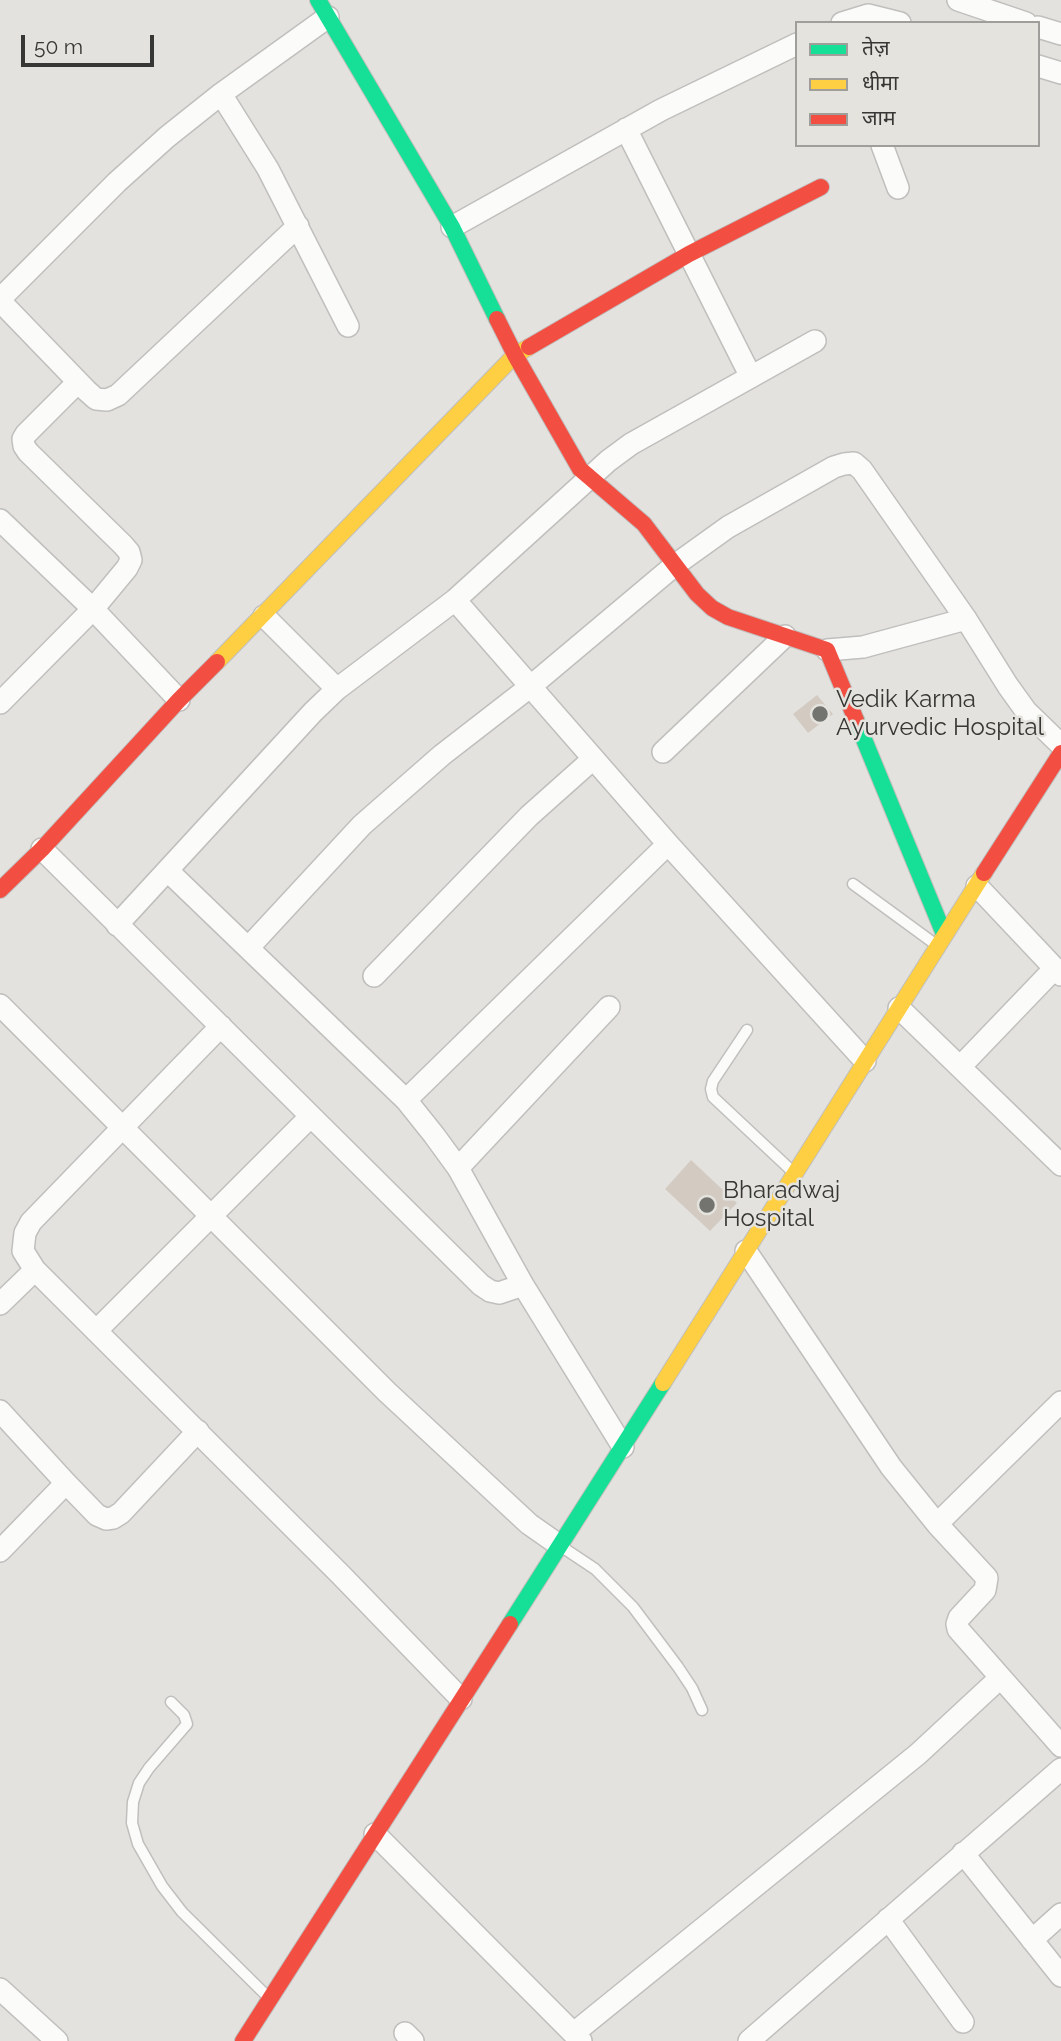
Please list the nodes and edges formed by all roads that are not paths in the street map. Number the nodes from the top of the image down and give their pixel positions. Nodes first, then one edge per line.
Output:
1 (958, 0) edge
2 (323, 8) edge
3 (848, 21) edge
4 (892, 21) edge
5 (1020, 21) edge
6 (1040, 28) edge
7 (1061, 34) edge
8 (795, 45) edge
9 (1040, 67) edge
10 (1061, 73) edge
11 (221, 94) junction
12 (626, 129) junction
13 (883, 147) edge
14 (821, 187) dead end
15 (898, 188) dead end
16 (298, 226) junction
17 (452, 227) junction
18 (689, 254) junction
19 (0, 300) edge
20 (348, 326) dead end
21 (815, 341) dead end
22 (515, 355) junction
23 (751, 377) junction
24 (78, 382) junction
25 (588, 477) junction
26 (2, 525) edge
27 (675, 565) junction
28 (455, 600) junction
29 (93, 609) junction
30 (264, 616) junction
31 (966, 619) junction
32 (785, 636) junction
33 (827, 650) junction
34 (531, 686) junction
35 (337, 689) junction
36 (179, 701) junction
37 (0, 703) edge
38 (1061, 746) edge
39 (663, 752) dead end
40 (1061, 753) edge
41 (593, 759) junction
42 (668, 844) junction
43 (42, 849) junction
44 (169, 871) junction
45 (853, 884) dead end
46 (977, 886) junction
47 (0, 890) edge
48 (117, 925) junction
49 (941, 940) junction
50 (249, 947) junction
51 (1058, 972) edge
52 (374, 976) dead end
53 (0, 1005) edge
54 (610, 1007) dead end
55 (899, 1008) junction
56 (221, 1026) junction
57 (747, 1030) dead end
58 (865, 1061) junction
59 (960, 1067) junction
60 (406, 1100) junction
61 (311, 1116) junction
62 (122, 1126) junction
63 (1061, 1165) edge
64 (458, 1168) junction
65 (795, 1173) junction
66 (211, 1216) junction
67 (746, 1251) junction
68 (35, 1270) junction
69 (523, 1285) junction
70 (0, 1304) edge
71 (96, 1331) junction
72 (1061, 1402) edge
73 (0, 1412) edge
74 (198, 1431) junction
75 (622, 1447) junction
76 (66, 1482) junction
77 (937, 1524) junction
78 (559, 1545) junction
79 (0, 1551) edge
80 (1000, 1678) junction
81 (461, 1699) junction
82 (171, 1702) dead end
83 (702, 1710) dead end
84 (1061, 1746) edge
85 (1061, 1769) edge
86 (375, 1834) junction
87 (963, 1853) junction
88 (1061, 1914) edge
89 (888, 1919) junction
90 (1032, 1940) junction
91 (1061, 1976) edge
92 (0, 1989) edge
93 (270, 1999) junction
94 (963, 2022) dead end
95 (578, 2037) edge
96 (57, 2041) edge
97 (243, 2041) edge
98 (749, 2041) edge

1 - 5 street
2 - 11 street
2 - 17 street
3 - 4 street
6 - 7 street
8 - 12 street
9 - 10 street
11 - 16 street
11 - 19 street
12 - 17 street
12 - 18 street
13 - 15 street
14 - 18 street
16 - 20 street
16 - 24 street
17 - 22 street
18 - 22 street
18 - 23 street
19 - 24 street
21 - 23 street
22 - 25 street
22 - 30 street
23 - 25 street
24 - 29 street
25 - 27 street
25 - 28 street
26 - 29 street
27 - 31 street
27 - 32 street
27 - 34 street
28 - 34 street
28 - 35 street
29 - 36 street
29 - 37 street
30 - 35 street
30 - 36 street
31 - 33 street
31 - 38 street
32 - 33 street
32 - 39 street
33 - 49 street
34 - 41 street
34 - 50 street
35 - 44 street
36 - 43 street
40 - 46 street
41 - 42 street
41 - 52 street
42 - 58 street
42 - 60 street
43 - 47 street
43 - 48 street
44 - 48 street
44 - 50 street
45 - 49 lane
46 - 49 street
46 - 51 street
48 - 56 street
49 - 55 street
50 - 60 street
51 - 59 street
53 - 62 street
54 - 64 street
55 - 58 street
55 - 59 street
56 - 61 street
56 - 62 street
57 - 65 lane
58 - 65 street
59 - 63 street
60 - 64 street
61 - 66 street
61 - 69 street
62 - 66 street
62 - 68 street
64 - 69 street
65 - 67 street
66 - 71 street
66 - 78 street
67 - 75 street
67 - 77 street
68 - 70 street
68 - 71 street
69 - 75 street
71 - 74 street
72 - 77 street
73 - 76 street
74 - 76 street
74 - 81 street
75 - 78 street
76 - 79 street
77 - 80 street
78 - 81 street
78 - 83 lane
80 - 84 street
80 - 95 street
81 - 86 street
82 - 93 lane
85 - 87 street
86 - 93 street
86 - 95 street
87 - 89 street
87 - 90 street
88 - 90 street
89 - 94 street
89 - 98 street
90 - 91 street
92 - 96 street
93 - 97 street

